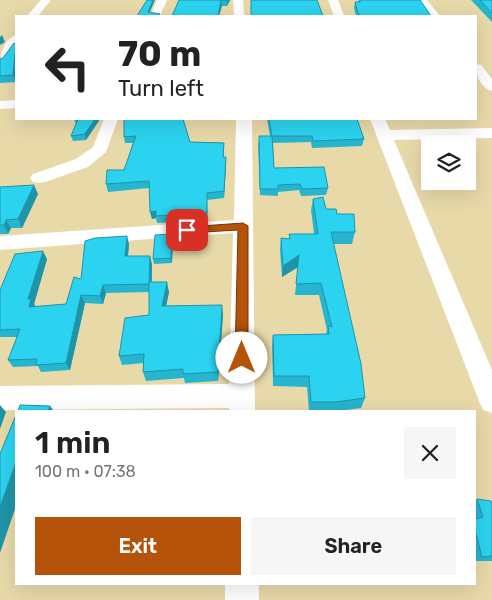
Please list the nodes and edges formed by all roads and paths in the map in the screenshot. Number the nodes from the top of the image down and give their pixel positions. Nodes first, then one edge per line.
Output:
1 (46, 0) edge
2 (162, 0) edge
3 (238, 0) edge
4 (333, 0) edge
5 (422, 0) edge
6 (33, 15) edge
7 (155, 15) edge
8 (239, 15) edge
9 (339, 15) edge
10 (434, 15) edge
11 (15, 40) edge
12 (0, 61) edge
13 (477, 69) edge
14 (492, 87) edge
15 (15, 104) edge
16 (0, 105) edge
17 (111, 120) edge
18 (244, 120) edge
19 (382, 127) edge
20 (492, 133) edge
21 (39, 178) dead end
22 (243, 226) junction
23 (0, 243) edge
24 (0, 398) edge
25 (492, 401) edge
26 (242, 404) edge
27 (242, 585) edge
28 (238, 600) edge
29 (242, 600) edge
30 (249, 600) edge

1 - 6 street
2 - 7 street
3 - 8 street
4 - 9 street
5 - 10 street
11 - 12 street
13 - 14 street
15 - 16 street
17 - 21 street
18 - 22 street
19 - 20 street
19 - 25 street
22 - 23 street
22 - 26 street
24 - 26 street
27 - 29 street
28 - 29 street
29 - 30 street

